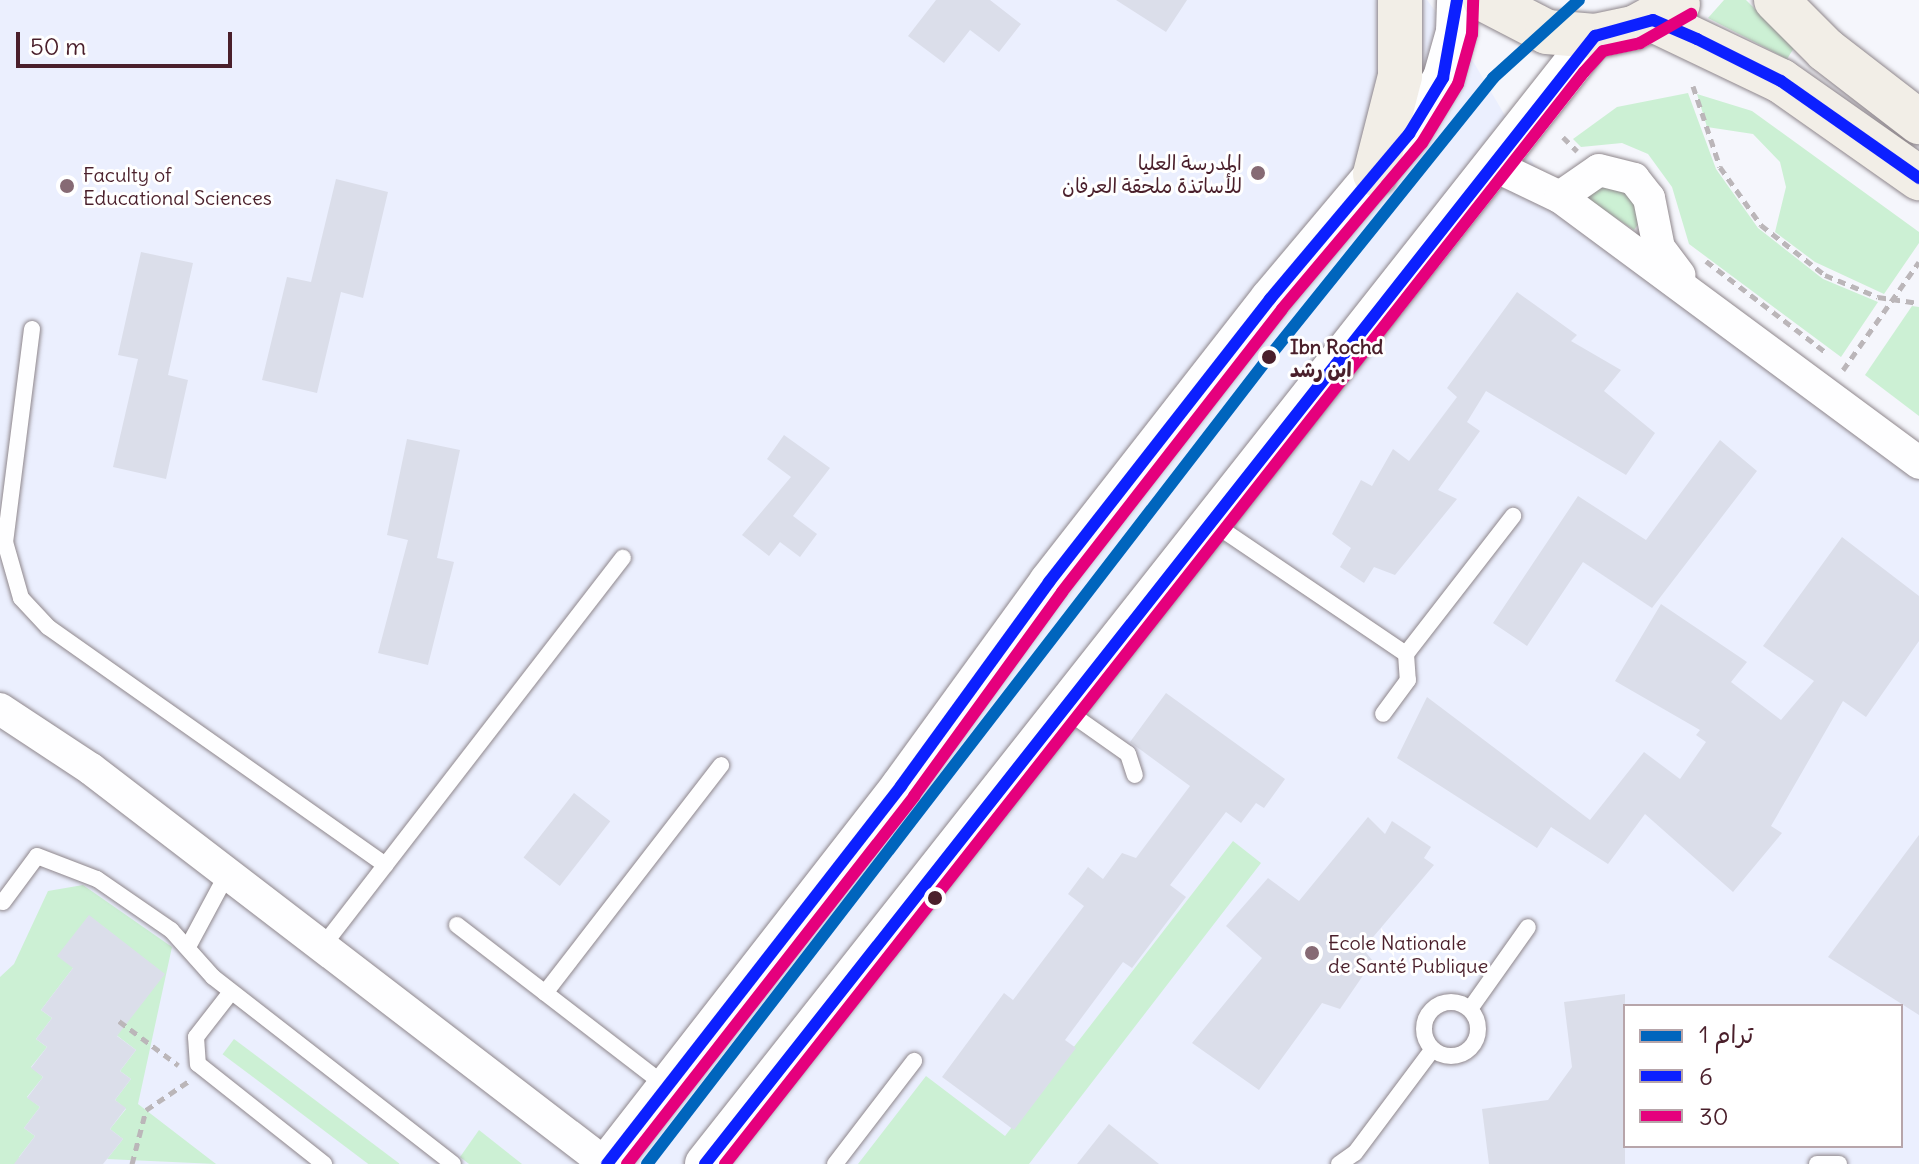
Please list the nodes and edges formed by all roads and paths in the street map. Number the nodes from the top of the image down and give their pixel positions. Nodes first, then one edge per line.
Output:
1 (1400, 0) edge
2 (1457, 0) edge
3 (1485, 0) edge
4 (1776, 0) edge
5 (1668, 10) edge
6 (1595, 36) junction
7 (1693, 86) dead end
8 (1919, 122) edge
9 (1563, 137) dead end
10 (1582, 156) dead end
11 (1491, 164) junction
12 (1375, 174) junction
13 (1919, 178) edge
14 (1560, 197) junction
15 (1692, 256) dead end
16 (1919, 262) edge
17 (1700, 298) junction
18 (1893, 300) junction
19 (1919, 303) edge
20 (32, 329) dead end
21 (1857, 377) dead end
22 (1836, 380) junction
23 (1917, 458) edge
24 (1513, 516) dead end
25 (1210, 522) junction
26 (623, 558) dead end
27 (1406, 654) junction
28 (0, 709) edge
29 (1064, 709) junction
30 (1383, 714) dead end
31 (721, 765) dead end
32 (1135, 775) dead end
33 (385, 865) junction
34 (227, 874) junction
35 (1, 904) edge
36 (457, 925) dead end
37 (1528, 927) dead end
38 (189, 945) junction
39 (322, 947) junction
40 (231, 992) junction
41 (545, 993) junction
42 (1470, 1009) junction
43 (119, 1021) dead end
44 (1432, 1050) junction
45 (914, 1061) dead end
46 (668, 1088) junction
47 (132, 1164) edge
48 (324, 1164) edge
49 (453, 1164) edge
50 (606, 1164) edge
51 (705, 1164) edge
52 (835, 1164) edge
53 (1339, 1164) edge
54 (1817, 1164) edge
55 (1839, 1164) edge

1 - 12 main road
2 - 12 street
3 - 6 main road
4 - 8 main road
5 - 6 main road
5 - 13 main road
6 - 11 street
7 - 18 path
9 - 10 path
11 - 14 street
11 - 25 street
12 - 46 street
14 - 17 street
14 - 17 street
15 - 22 path
16 - 18 path
17 - 22 street
18 - 19 path
18 - 22 path
20 - 33 lane
21 - 22 path
22 - 23 street
24 - 27 lane
25 - 27 lane
25 - 29 street
26 - 33 lane
27 - 30 lane
28 - 34 street
29 - 32 lane
29 - 51 street
31 - 41 lane
33 - 39 lane
34 - 38 lane
34 - 39 street
35 - 38 lane
36 - 41 lane
37 - 42 lane
38 - 40 lane
39 - 50 street
40 - 48 lane
40 - 49 lane
41 - 46 lane
42 - 44 lane
42 - 44 lane
43 - 47 path
44 - 53 lane
45 - 52 lane
46 - 50 street
54 - 55 lane

